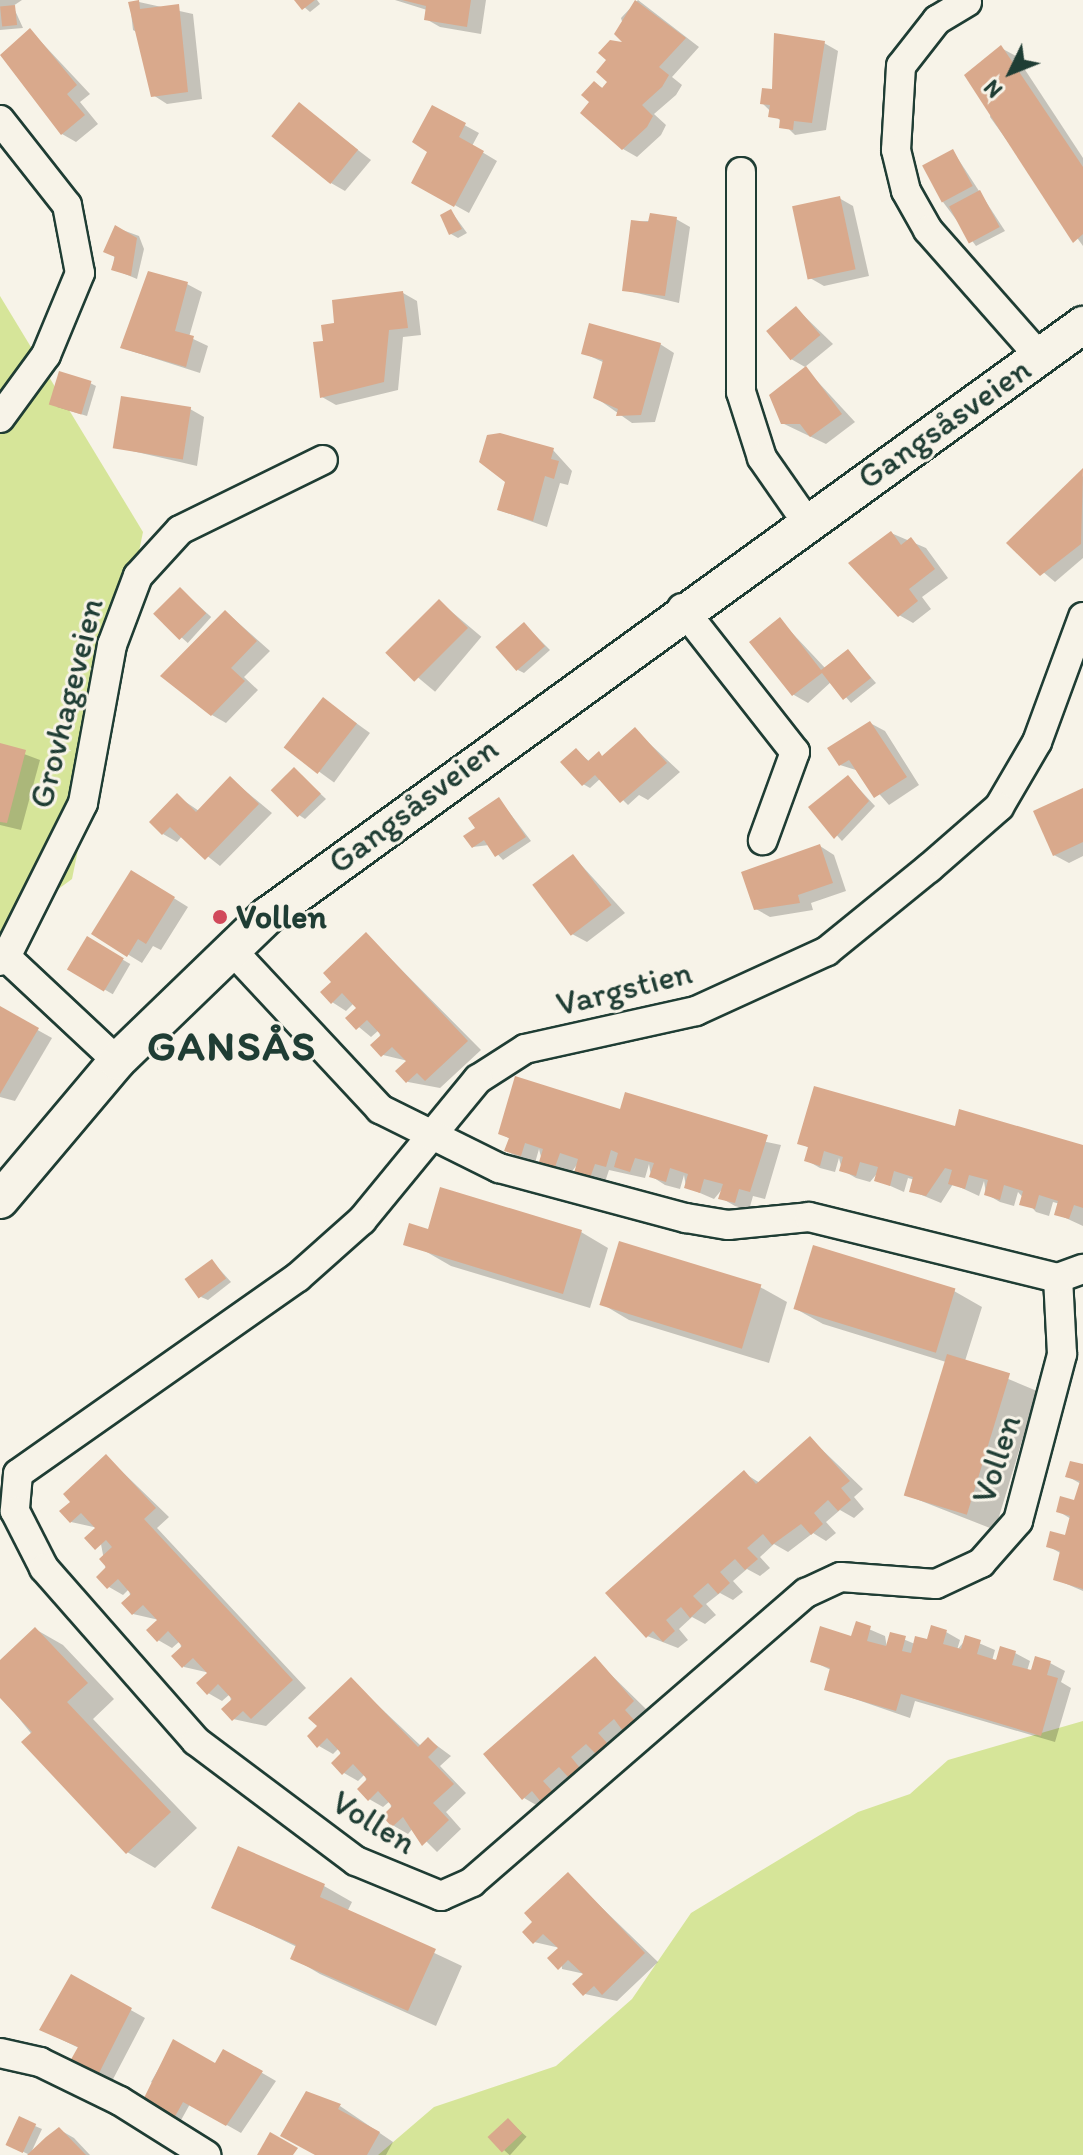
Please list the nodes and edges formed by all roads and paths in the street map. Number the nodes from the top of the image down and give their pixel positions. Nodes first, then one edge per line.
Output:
1 (967, 2) edge
2 (0, 120) edge
3 (741, 172) dead end
4 (1082, 328) edge
5 (1039, 356) junction
6 (0, 418) edge
7 (323, 460) dead end
8 (806, 521) junction
9 (682, 608) junction
10 (1083, 617) edge
11 (763, 840) dead end
12 (231, 949) junction
13 (3, 959) edge
14 (117, 1061) junction
15 (427, 1136) junction
16 (0, 1200) edge
17 (1071, 1273) edge
18 (0, 2053) edge
19 (206, 2155) edge

1 - 5 street
2 - 6 street
3 - 8 street
4 - 5 street, Gangsåsveien
5 - 8 street, Gangsåsveien
7 - 13 street, Grovhageveien
8 - 9 street, Gangsåsveien
9 - 11 street
9 - 12 street, Gangsåsveien
10 - 15 street, Vargstien
12 - 14 street, Gangsåsveien
12 - 15 street, Vollen
13 - 14 street, Grovhageveien
14 - 16 street, Gangsåsveien
15 - 17 street, Vollen
15 - 17 street, Vollen
18 - 19 street

